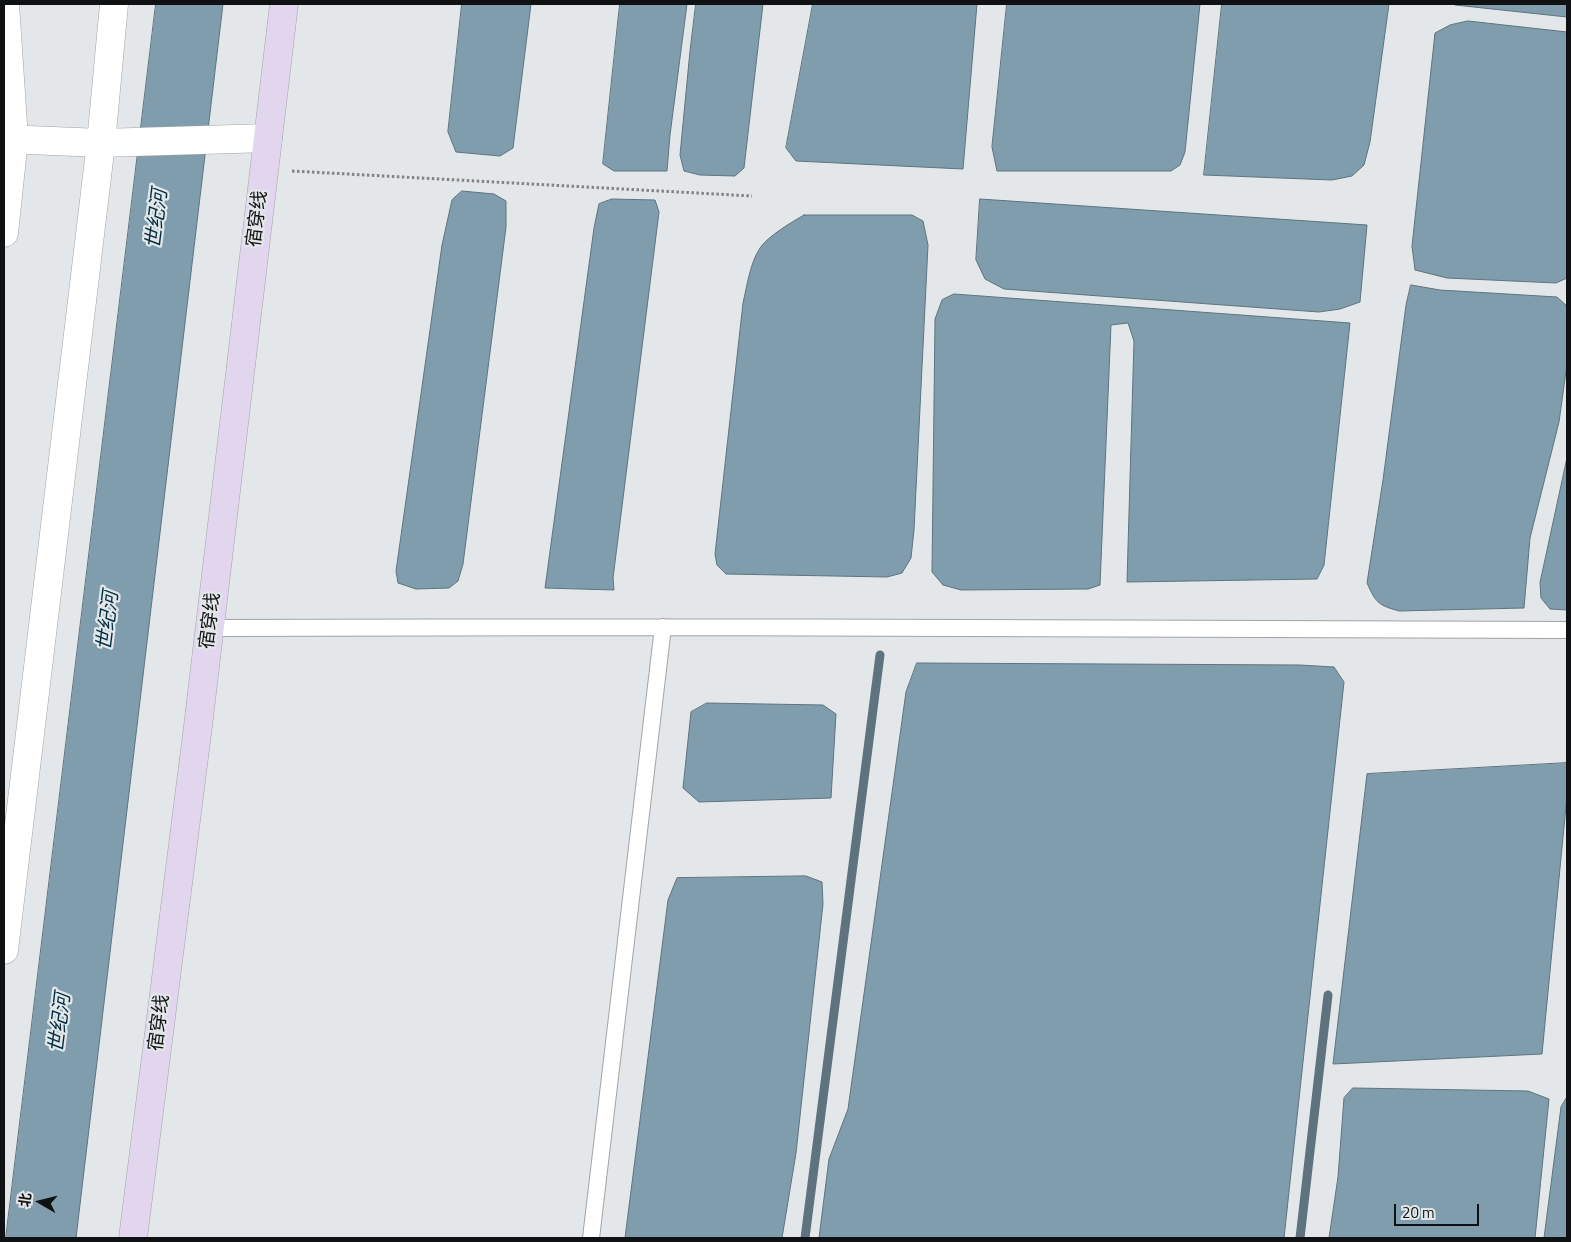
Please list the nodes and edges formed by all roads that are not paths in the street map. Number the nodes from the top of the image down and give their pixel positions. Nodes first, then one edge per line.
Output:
1 (5, 4) edge
2 (114, 4) edge
3 (284, 4) edge
4 (268, 138) junction
5 (9, 139) edge
6 (101, 143) junction
7 (4, 233) edge
8 (663, 627) junction
9 (210, 628) junction
10 (1567, 630) edge
11 (4, 950) edge
12 (133, 1238) edge
13 (591, 1238) edge

1 - 5 street
2 - 6 street
3 - 4 main road, 宿穿线
4 - 6 street
4 - 9 main road, 宿穿线
5 - 6 street
5 - 7 street
6 - 11 street
8 - 9 lane
8 - 10 lane
8 - 13 lane
9 - 12 main road, 宿穿线

